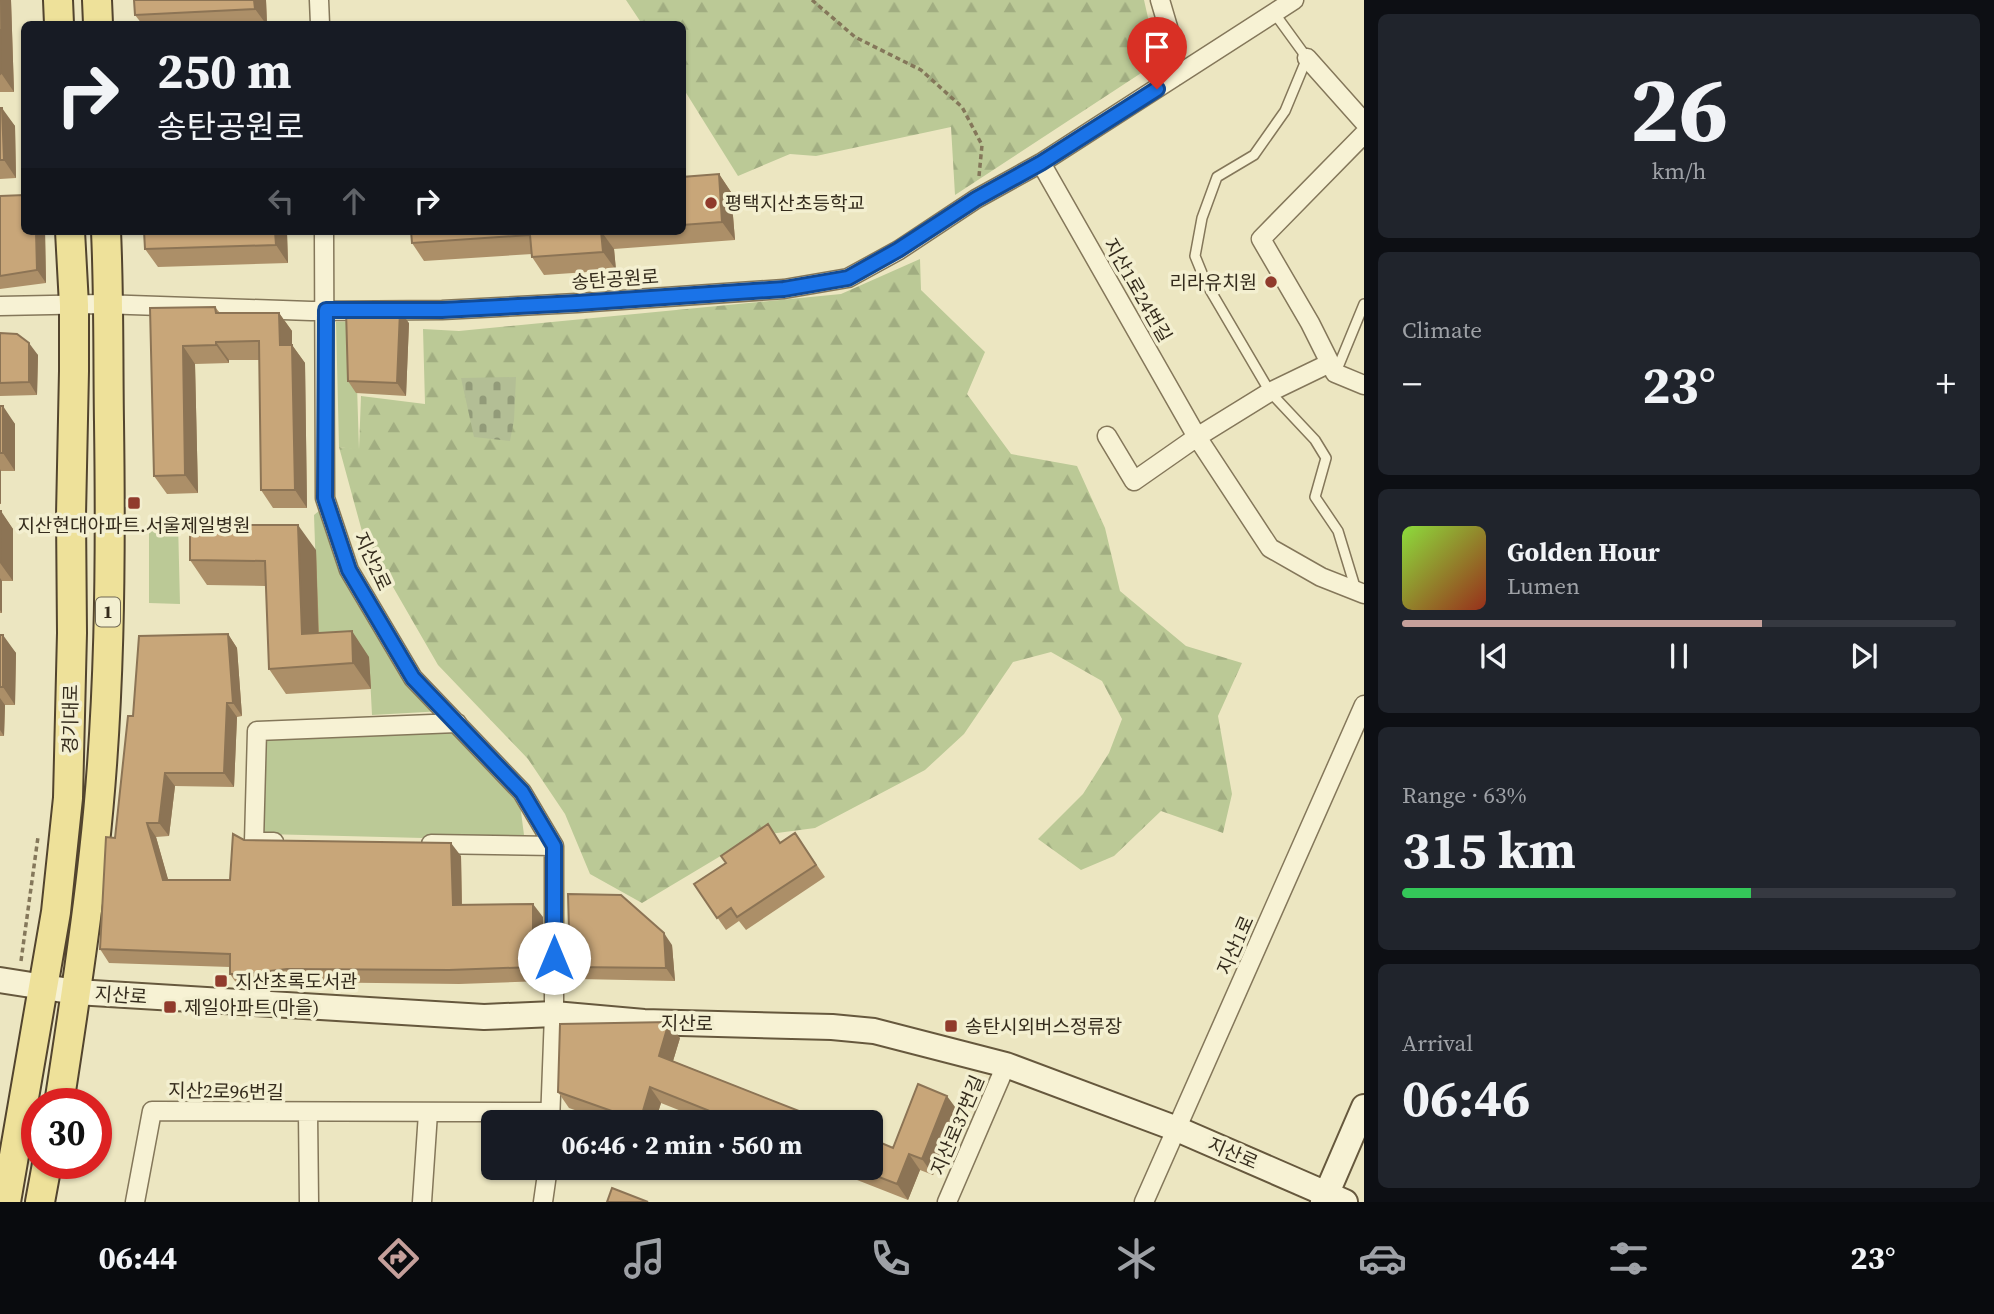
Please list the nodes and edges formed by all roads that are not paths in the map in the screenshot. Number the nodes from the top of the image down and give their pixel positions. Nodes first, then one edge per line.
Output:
1 (58, 0) edge
2 (96, 0) edge
3 (319, 0) edge
4 (1160, 0) edge
5 (1294, 0) edge
6 (1275, 14) junction
7 (59, 21) edge
8 (97, 21) edge
9 (320, 21) edge
10 (1307, 58) junction
11 (1176, 76) junction
12 (1364, 122) edge
13 (1364, 134) edge
14 (1041, 163) junction
15 (70, 235) edge
16 (106, 235) edge
17 (324, 235) edge
18 (1364, 303) edge
19 (109, 304) junction
20 (74, 305) junction
21 (0, 306) edge
22 (326, 310) junction
23 (1333, 368) junction
24 (1364, 385) edge
25 (1270, 392) junction
26 (1107, 436) dead end
27 (1197, 437) junction
28 (1360, 593) edge
29 (1364, 705) edge
30 (457, 723) junction
31 (295, 842) edge
32 (417, 844) edge
33 (554, 846) junction
34 (21, 984) edge
35 (76, 992) junction
36 (554, 1014) junction
37 (1006, 1065) junction
38 (61, 1088) edge
39 (1364, 1107) edge
40 (550, 1110) edge
41 (308, 1113) junction
42 (428, 1113) junction
43 (481, 1115) edge
44 (1177, 1129) junction
45 (44, 1179) edge
46 (546, 1180) edge
47 (1332, 1199) edge
48 (6, 1202) edge
49 (40, 1202) edge
50 (135, 1202) edge
51 (309, 1202) edge
52 (422, 1202) edge
53 (543, 1202) edge
54 (947, 1202) edge
55 (1144, 1202) edge

1 - 7 main road
2 - 8 main road
3 - 9 street
4 - 11 street
5 - 6 street, 송탄공원로
6 - 10 lane
6 - 11 street, 송탄공원로
10 - 12 street
10 - 25 lane, 지산1로24번길
11 - 14 street, 송탄공원로
13 - 23 street
14 - 22 street, 송탄공원로
14 - 27 street, 지산1로24번길
15 - 20 main road, 경기대로 / 1
16 - 19 main road, 경기대로 / 1
17 - 22 street, 지산2로
18 - 23 lane
19 - 20 street, 송탄공원로
19 - 22 street, 송탄공원로
19 - 35 main road, 경기대로 / 1
20 - 21 street, 송탄공원로
20 - 34 main road, 경기대로 / 1
22 - 30 street, 지산2로
23 - 24 street
23 - 25 street
25 - 27 street
25 - 28 lane, 지산1로24번길
26 - 27 street
27 - 28 street, 지산1로24번길
29 - 44 street, 지산1로
30 - 31 street
30 - 33 street, 지산2로
32 - 33 street
33 - 36 street
34 - 35 main road, 지산로
34 - 48 main road, 경기대로 / 1
35 - 36 main road, 지산로
35 - 38 main road, 경기대로 / 1
36 - 37 main road, 지산로
36 - 40 street
37 - 44 main road, 지산로
37 - 54 street, 지산로37번길
39 - 47 main road
41 - 42 street, 지산2로96번길
41 - 50 street, 지산2로96번길
41 - 51 street, 지산2로96번길
42 - 43 street, 지산2로96번길
42 - 52 street
44 - 47 main road, 지산로
44 - 55 street, 지산1로
45 - 49 main road
46 - 53 street

